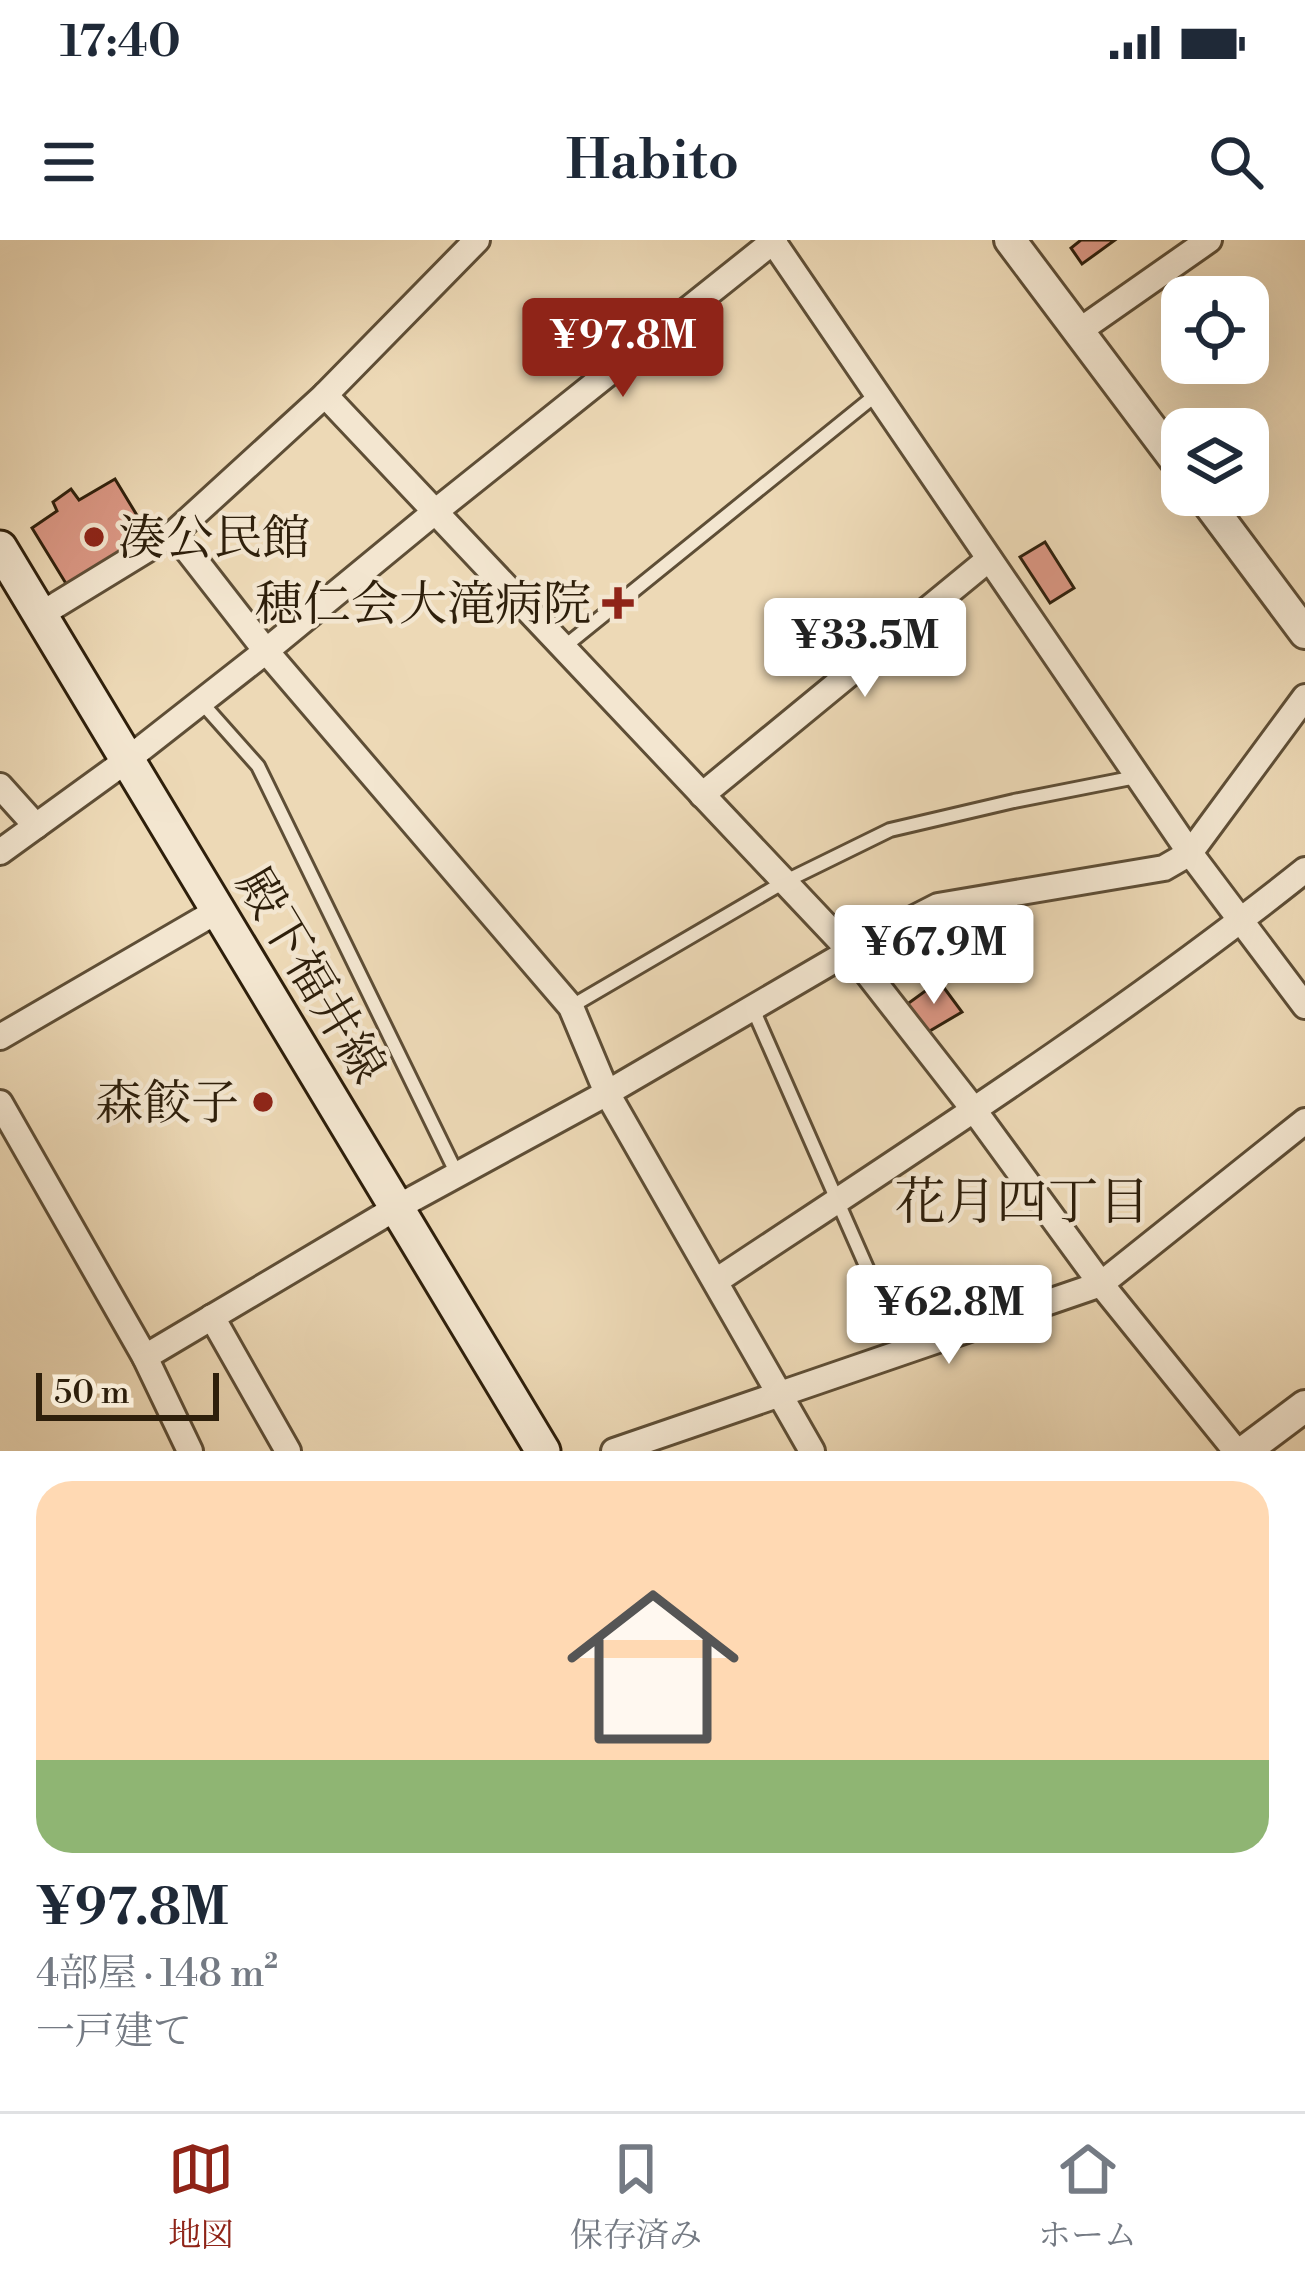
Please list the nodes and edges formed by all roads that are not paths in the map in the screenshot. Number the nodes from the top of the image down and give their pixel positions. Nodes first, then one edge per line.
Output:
1 (477, 240) edge
2 (773, 240) edge
3 (1010, 240) edge
4 (1209, 240) edge
5 (1078, 331) junction
6 (325, 394) junction
7 (877, 394) junction
8 (1161, 441) edge
9 (436, 511) junction
10 (1218, 516) edge
11 (174, 533) junction
12 (0, 548) edge
13 (989, 559) junction
14 (40, 615) junction
15 (1304, 629) edge
16 (564, 647) junction
17 (266, 651) junction
18 (1305, 697) edge
19 (201, 702) junction
20 (127, 760) junction
21 (1138, 777) junction
22 (0, 786) edge
23 (702, 795) junction
24 (36, 826) junction
25 (0, 852) edge
26 (1190, 853) junction
27 (1305, 870) edge
28 (784, 882) junction
29 (217, 910) junction
30 (1241, 921) junction
31 (850, 951) junction
32 (571, 1006) junction
33 (1305, 1006) edge
34 (753, 1008) junction
35 (0, 1037) edge
36 (607, 1093) junction
37 (0, 1103) edge
38 (974, 1110) junction
39 (1305, 1120) edge
40 (457, 1174) junction
41 (837, 1200) junction
42 (396, 1208) junction
43 (716, 1281) junction
44 (1101, 1284) junction
45 (212, 1317) junction
46 (903, 1350) junction
47 (145, 1357) junction
48 (777, 1393) junction
49 (1305, 1406) edge
50 (190, 1451) edge
51 (288, 1451) edge
52 (542, 1451) edge
53 (614, 1451) edge
54 (812, 1451) edge
55 (1240, 1451) edge

1 - 6 street
2 - 7 street
2 - 9 street
3 - 5 street
4 - 5 street
5 - 8 street
6 - 9 street
6 - 11 street
7 - 13 street
7 - 16 lane
9 - 16 street
9 - 17 street
10 - 15 street
11 - 14 street
11 - 17 street
12 - 14 main road, 殿下福井線
13 - 21 street
13 - 23 street
14 - 20 main road, 殿下福井線
16 - 23 street
17 - 19 street
17 - 32 street
18 - 26 street
19 - 20 street
19 - 40 lane
20 - 24 street
20 - 29 main road, 殿下福井線
21 - 26 street
21 - 28 lane
22 - 24 street
23 - 28 street
24 - 25 street
26 - 30 street
26 - 31 street
27 - 30 street
28 - 31 street
28 - 32 lane
29 - 35 street
29 - 42 main road, 殿下福井線
30 - 33 street
30 - 38 street
31 - 34 street
31 - 38 street
32 - 36 street
34 - 36 street
34 - 41 lane
36 - 40 street
36 - 43 street
37 - 47 street
38 - 41 street
38 - 44 street
39 - 44 street
40 - 42 street
41 - 43 street
41 - 46 lane
42 - 45 street
42 - 52 main road, 殿下福井線
43 - 48 street
44 - 46 street
44 - 55 street
45 - 47 street
45 - 51 street
46 - 48 street
47 - 50 street
48 - 53 street
48 - 54 street
49 - 55 street

